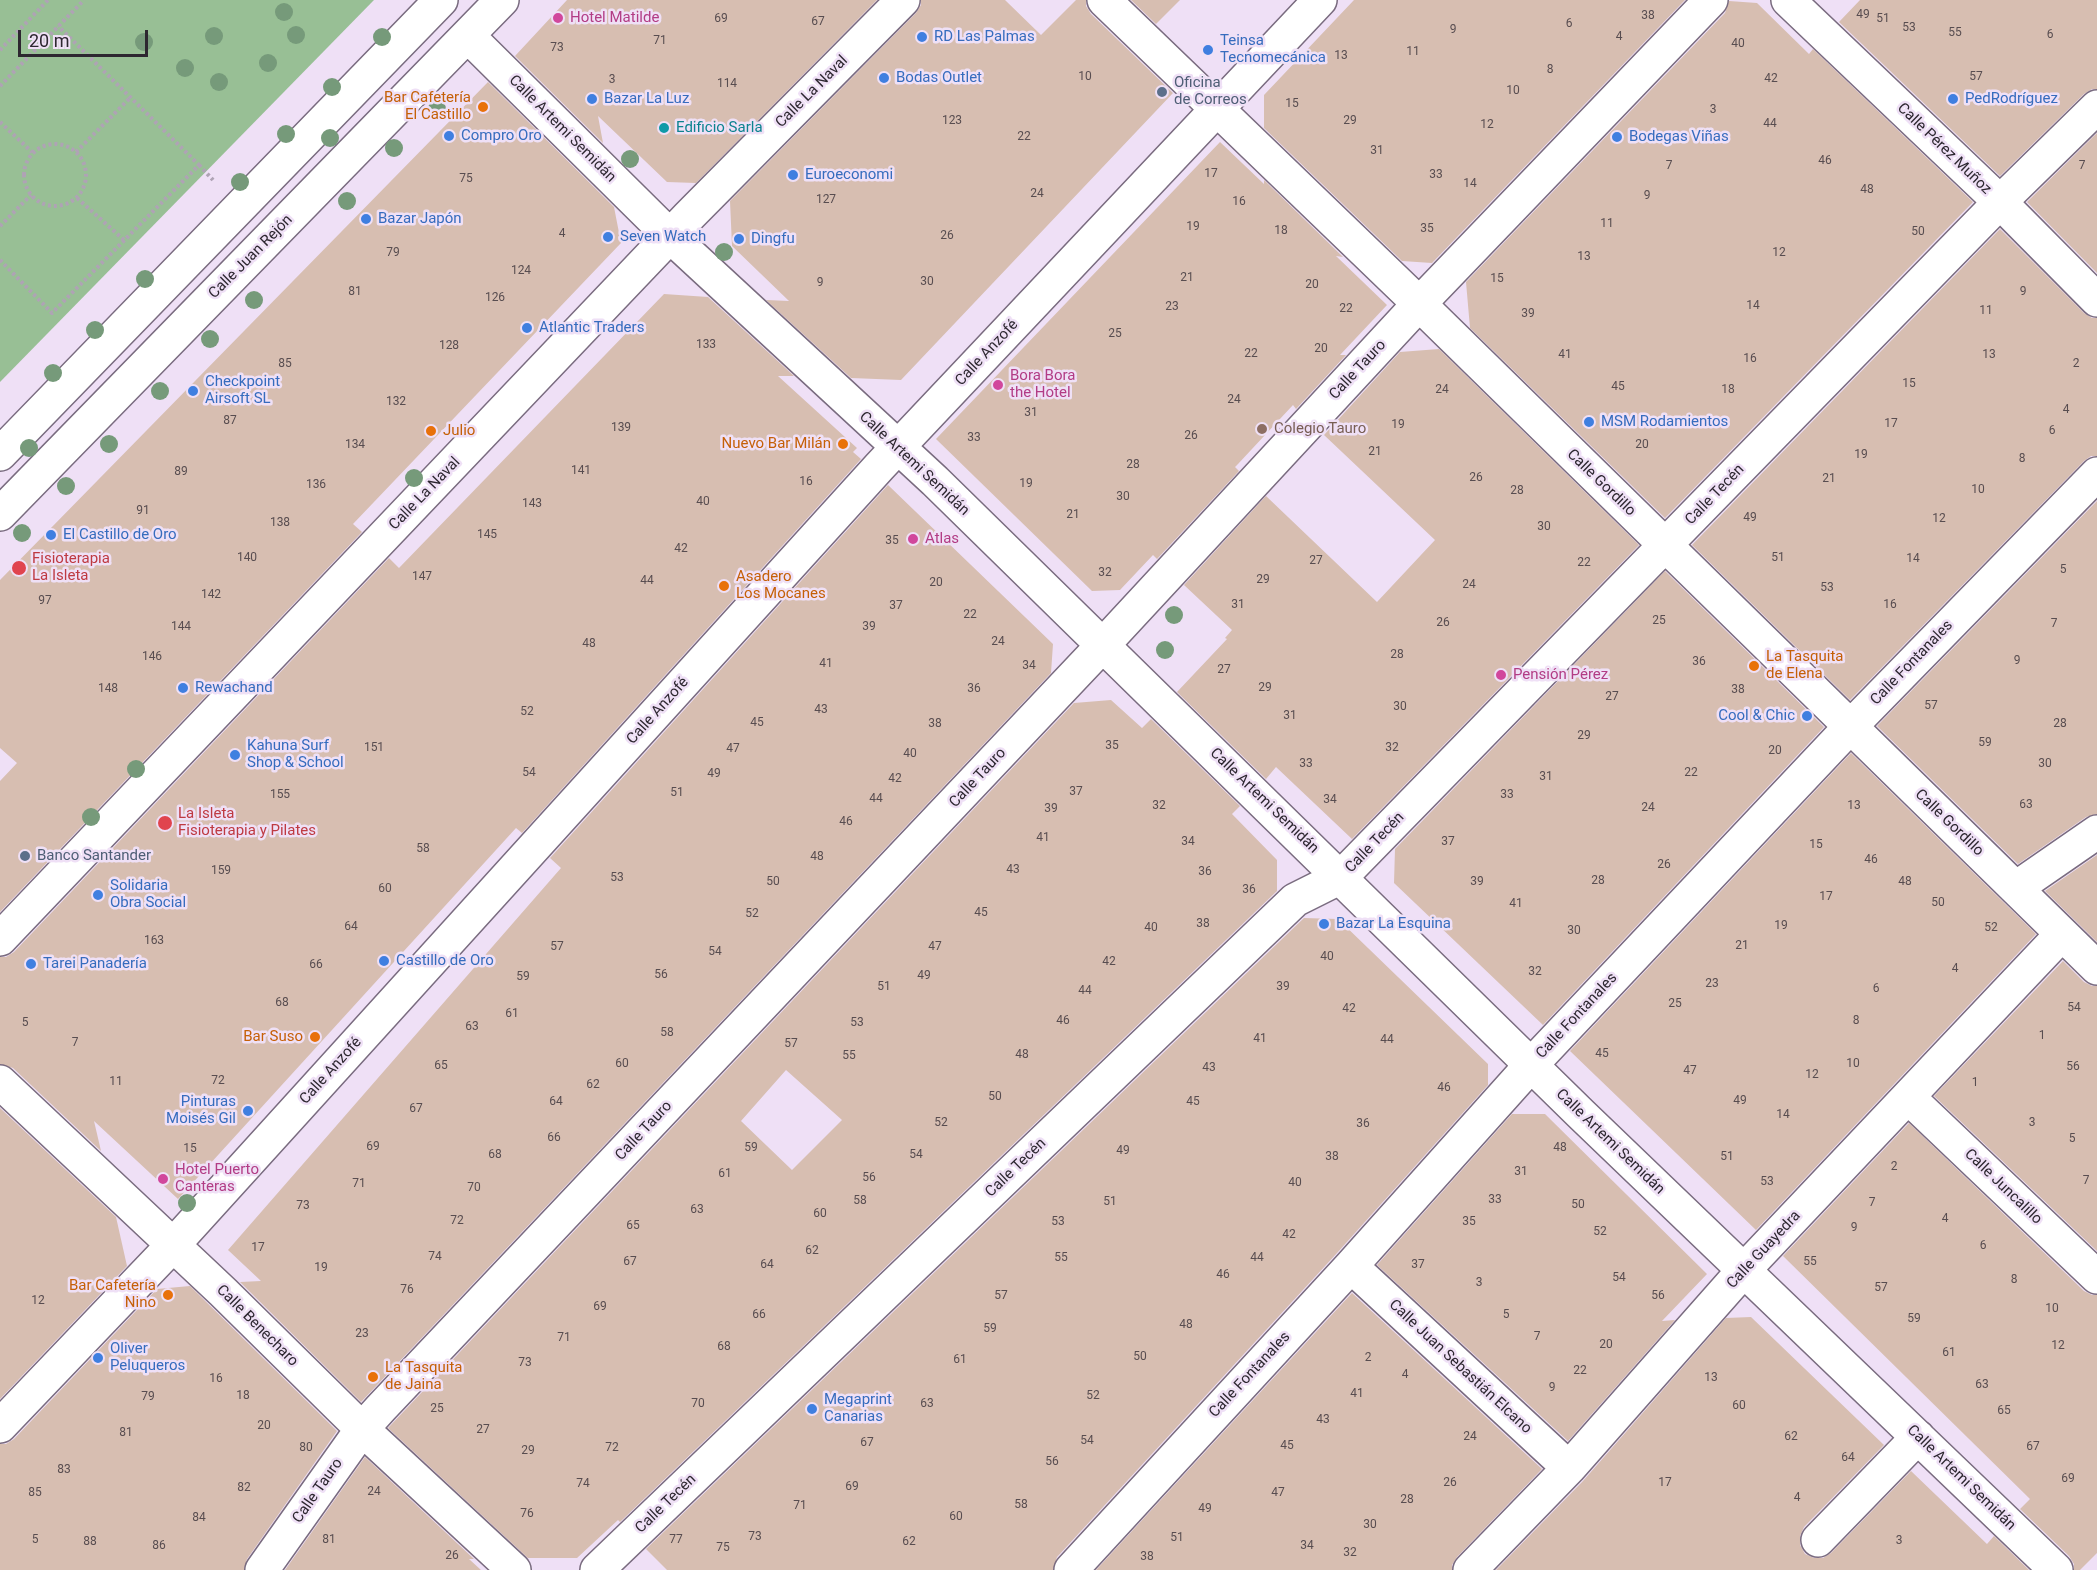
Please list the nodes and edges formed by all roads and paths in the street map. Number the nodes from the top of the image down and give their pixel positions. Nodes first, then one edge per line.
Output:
1 (48, 0) edge
2 (84, 0) edge
3 (441, 0) edge
4 (502, 0) edge
5 (903, 0) edge
6 (1104, 0) edge
7 (1320, 0) edge
8 (1711, 0) edge
9 (1788, 0) edge
10 (58, 26) junction
11 (468, 36) junction
12 (0, 50) edge
13 (0, 86) edge
14 (130, 98) junction
15 (2097, 107) edge
16 (1218, 108) junction
17 (0, 122) edge
18 (32, 152) junction
19 (76, 152) junction
20 (199, 165) junction
21 (217, 185) dead end
22 (31, 195) junction
23 (77, 198) junction
24 (2000, 202) junction
25 (0, 226) edge
26 (670, 236) junction
27 (124, 240) junction
28 (0, 260) edge
29 (2097, 300) edge
30 (1419, 304) junction
31 (898, 448) junction
32 (0, 454) edge
33 (2097, 474) edge
34 (0, 514) edge
35 (1666, 546) junction
36 (1102, 646) junction
37 (1850, 727) junction
38 (2097, 832) edge
39 (1341, 877) junction
40 (2016, 888) junction
41 (2062, 934) junction
42 (0, 939) edge
43 (2097, 968) edge
44 (1531, 1065) junction
45 (0, 1082) edge
46 (1908, 1097) junction
47 (174, 1244) junction
48 (1351, 1266) junction
49 (1743, 1271) junction
50 (2097, 1277) edge
51 (0, 1426) edge
52 (362, 1429) junction
53 (1918, 1437) junction
54 (1569, 1468) junction
55 (1818, 1540) dead end
56 (262, 1570) edge
57 (514, 1570) edge
58 (597, 1570) edge
59 (1071, 1570) edge
60 (1470, 1570) edge
61 (2056, 1570) edge

1 - 12 path
2 - 10 path
3 - 32 street
4 - 11 street, Calle Juan Rejón
5 - 26 street, Calle La Naval
6 - 16 street, Calle Gordillo
7 - 16 street, Calle Anzofé
8 - 30 street, Calle Tauro
9 - 24 street, Calle Pérez Muñoz
10 - 13 path
10 - 14 path
11 - 26 street, Calle Artemi Semidán
11 - 34 street, Calle Juan Rejón
14 - 19 path
14 - 20 path
15 - 24 street, Calle Tecén
16 - 30 street, Calle Gordillo
16 - 31 street, Calle Anzofé
17 - 18 path
18 - 19 path
18 - 22 path
19 - 23 path
20 - 21 path
20 - 27 path
22 - 23 path
22 - 25 path
23 - 27 path
24 - 29 street, Calle Pérez Muñoz
24 - 35 street, Calle Tecén
26 - 31 street, Calle Artemi Semidán
26 - 42 street, Calle La Naval
27 - 28 path
30 - 35 street, Calle Gordillo
30 - 36 street, Calle Tauro
31 - 36 street, Calle Artemi Semidán
31 - 47 street, Calle Anzofé
33 - 37 street, Calle Fontanales
35 - 37 street, Calle Gordillo
35 - 39 street, Calle Tecén
36 - 39 street, Calle Artemi Semidán
36 - 52 street, Calle Tauro
37 - 40 street, Calle Gordillo
37 - 44 street, Calle Fontanales
38 - 40 street
39 - 44 street, Calle Artemi Semidán
39 - 58 street, Calle Tecén
40 - 41 street, Calle Gordillo
41 - 43 street, Calle Gordillo
41 - 46 street, Calle Guayedra
44 - 48 street, Calle Fontanales
44 - 49 street, Calle Artemi Semidán
45 - 47 street, Calle Benecharo
46 - 49 street, Calle Guayedra
46 - 50 street, Calle Juncalillo
47 - 51 street, Calle Anzofé
47 - 52 street, Calle Benecharo
48 - 54 street, Calle Juan Sebastián Elcano
48 - 59 street, Calle Fontanales
49 - 53 street, Calle Artemi Semidán
49 - 54 street, Calle Guayedra
52 - 56 street, Calle Tauro
52 - 57 street, Calle Benecharo
53 - 55 street
53 - 61 street, Calle Artemi Semidán
54 - 60 street, Calle Guayedra

